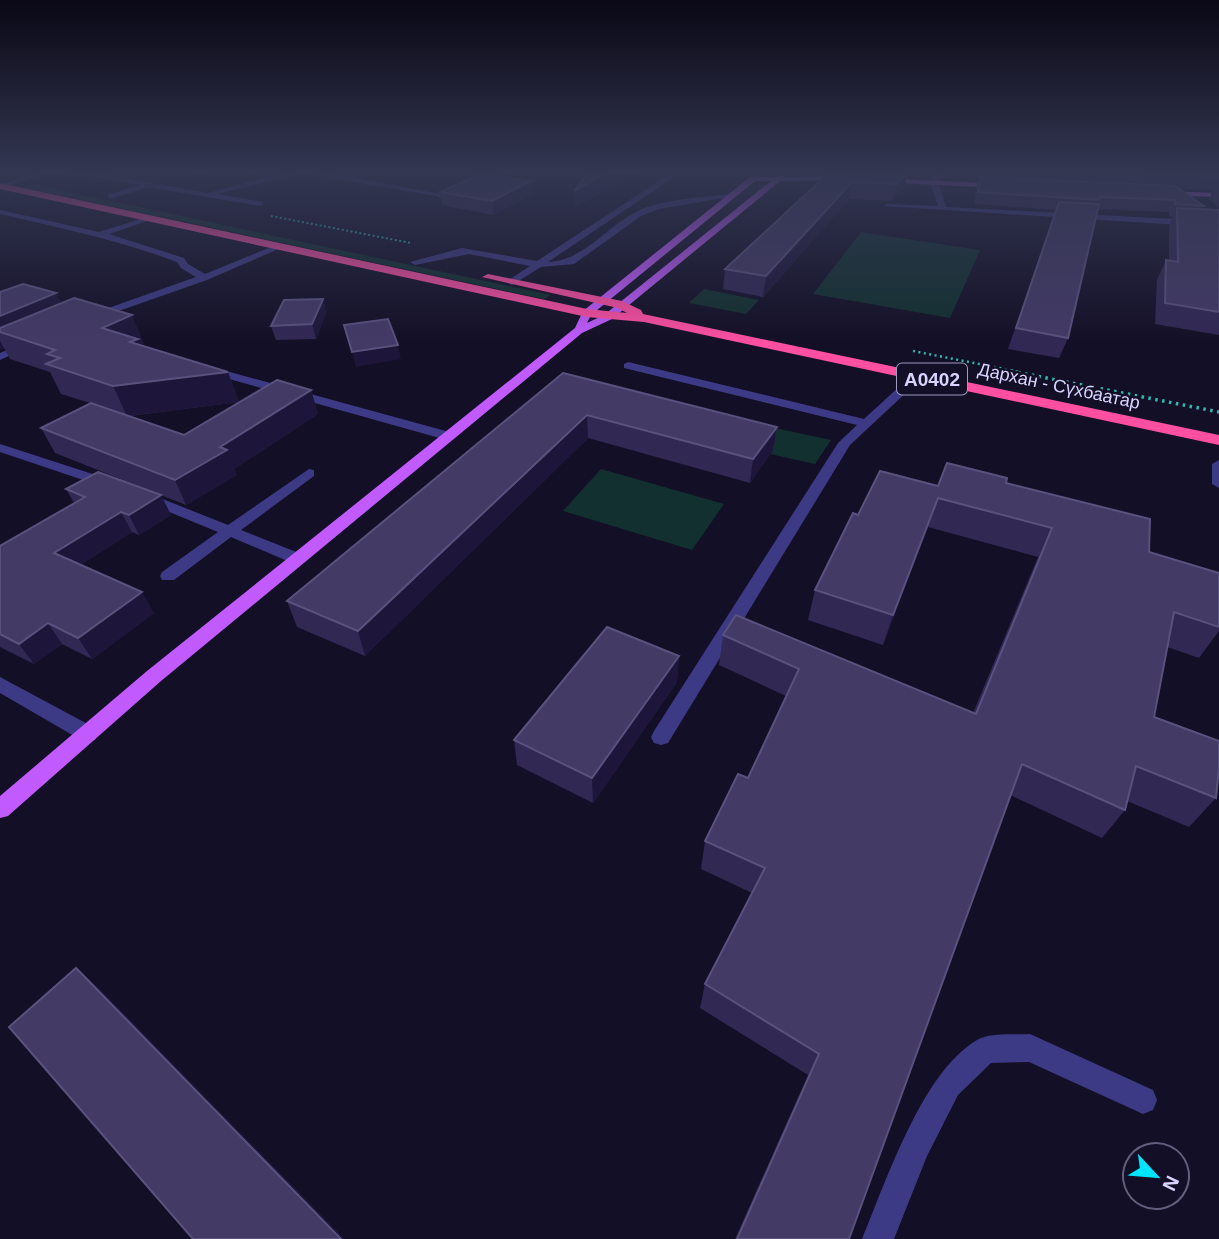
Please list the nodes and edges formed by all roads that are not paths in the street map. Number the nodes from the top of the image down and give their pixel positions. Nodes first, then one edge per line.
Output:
1 (72, 229) edge
2 (116, 229) edge
3 (196, 229) edge
4 (592, 229) edge
5 (618, 229) edge
6 (690, 229) edge
7 (716, 229) edge
8 (99, 235) junction
9 (279, 247) junction
10 (402, 259) dead end
11 (415, 262) junction
12 (538, 265) junction
13 (439, 267) dead end
14 (474, 274) dead end
15 (204, 278) junction
16 (512, 282) junction
17 (602, 301) junction
18 (622, 305) junction
19 (587, 313) junction
20 (608, 317) junction
21 (644, 318) junction
22 (74, 325) edge
23 (578, 331) junction
24 (37, 341) edge
25 (0, 357) edge
26 (193, 366) edge
27 (628, 366) dead end
28 (918, 376) junction
29 (866, 423) junction
30 (448, 436) junction
31 (1219, 440) edge
32 (0, 448) edge
33 (1219, 464) edge
34 (309, 473) dead end
35 (1219, 484) edge
36 (228, 531) junction
37 (298, 559) junction
38 (168, 576) dead end
39 (0, 684) edge
40 (88, 734) junction
41 (661, 737) dead end
42 (0, 809) edge
43 (1143, 1100) dead end
44 (878, 1239) edge

1 - 8 street
2 - 8 street
3 - 9 highway
4 - 12 street
5 - 12 street
6 - 17 main road
7 - 18 main road
8 - 15 street
9 - 15 street
9 - 19 highway
10 - 11 highway
11 - 12 street
11 - 13 highway
12 - 16 street
14 - 16 highway
15 - 22 street
16 - 17 highway
17 - 18 highway
17 - 19 main road
18 - 20 main road
18 - 21 highway
19 - 20 highway
19 - 23 main road
20 - 21 highway
20 - 23 main road
21 - 28 highway, Дархан - Сүхбаатар / A0402
23 - 30 main road
24 - 25 street
26 - 30 street
27 - 29 street
28 - 29 street
28 - 31 highway, Дархан - Сүхбаатар / A0402
29 - 41 street
30 - 37 main road
32 - 36 street
33 - 35 street
34 - 36 street
36 - 37 street
36 - 38 street
37 - 40 main road
39 - 40 street
40 - 42 main road
43 - 44 street

